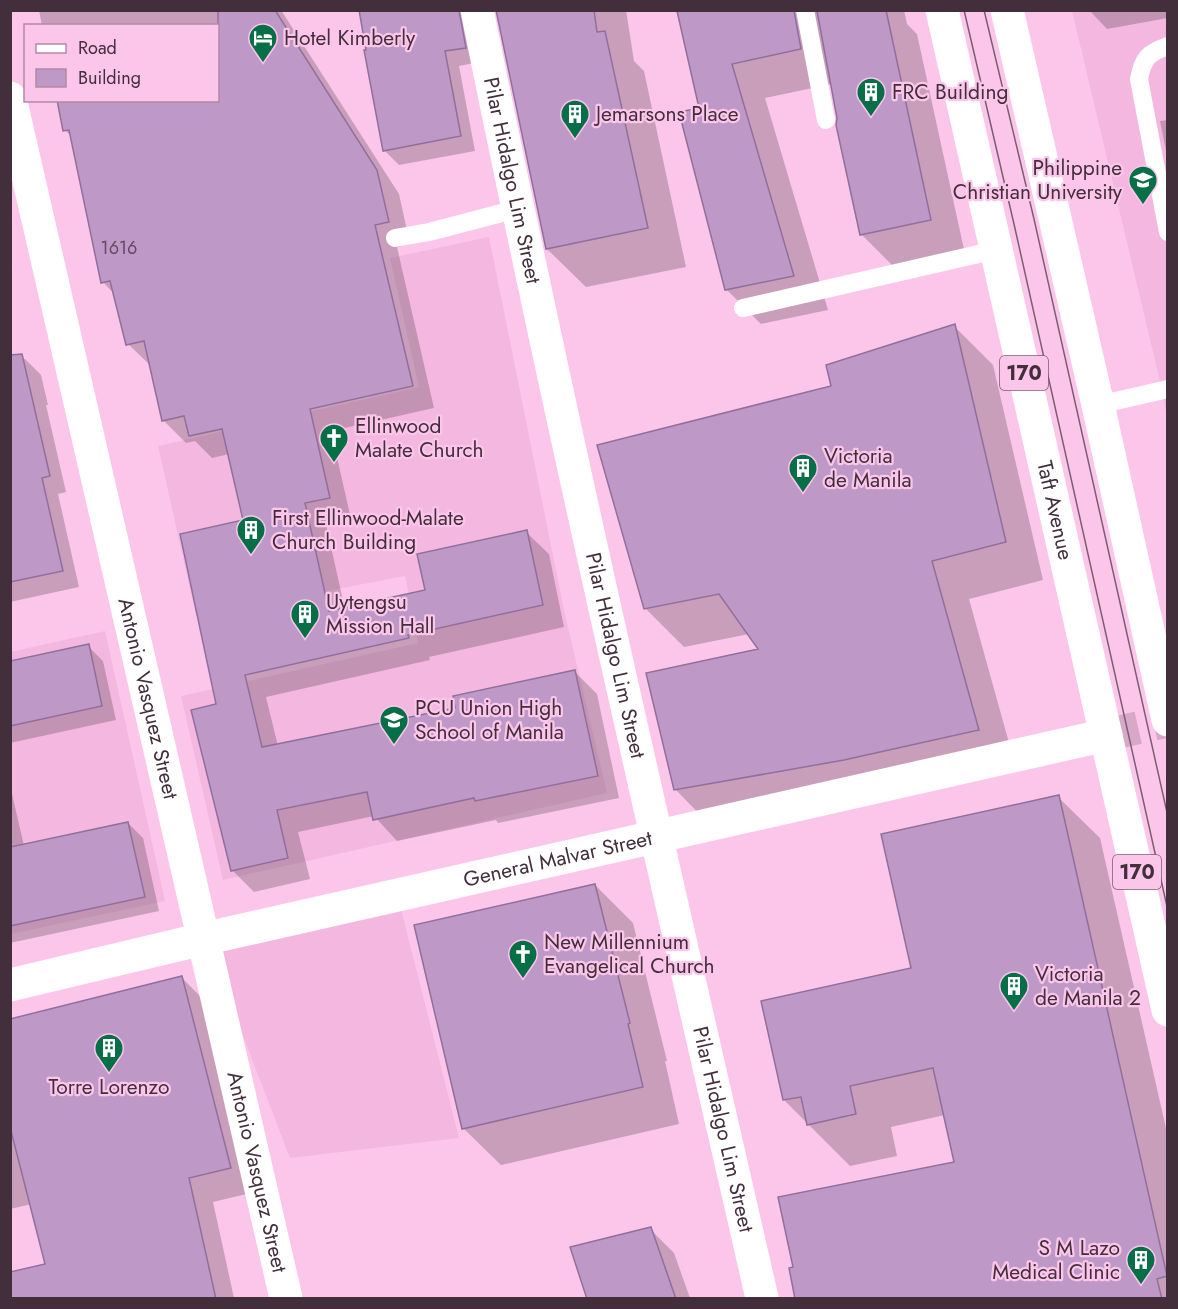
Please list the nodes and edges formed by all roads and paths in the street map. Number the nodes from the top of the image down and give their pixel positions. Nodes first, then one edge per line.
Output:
1 (477, 10) edge
2 (805, 10) edge
3 (942, 10) edge
4 (1006, 10) edge
5 (1167, 46) edge
6 (10, 98) edge
7 (826, 120) dead end
8 (517, 209) junction
9 (1167, 232) edge
10 (395, 238) dead end
11 (996, 250) junction
12 (743, 308) dead end
13 (1167, 389) edge
14 (1098, 405) junction
15 (1167, 720) edge
16 (1106, 735) junction
17 (656, 836) junction
18 (203, 939) junction
19 (10, 986) edge
20 (1167, 1010) edge
21 (286, 1299) edge
22 (762, 1299) edge

1 - 8 street, Pilar Hidalgo Lim Street
2 - 7 lane
3 - 11 street, Taft Avenue / 170
4 - 14 street
5 - 9 lane
6 - 18 street, Antonio Vasquez Street
8 - 10 lane
8 - 17 street, Pilar Hidalgo Lim Street
11 - 12 lane
11 - 16 street, Taft Avenue / 170
13 - 14 lane
14 - 15 street
16 - 17 street, General Malvar Street
16 - 20 street, Taft Avenue / 170
17 - 18 street, General Malvar Street
17 - 22 street, Pilar Hidalgo Lim Street
18 - 19 street, General Malvar Street
18 - 21 street, Antonio Vasquez Street

